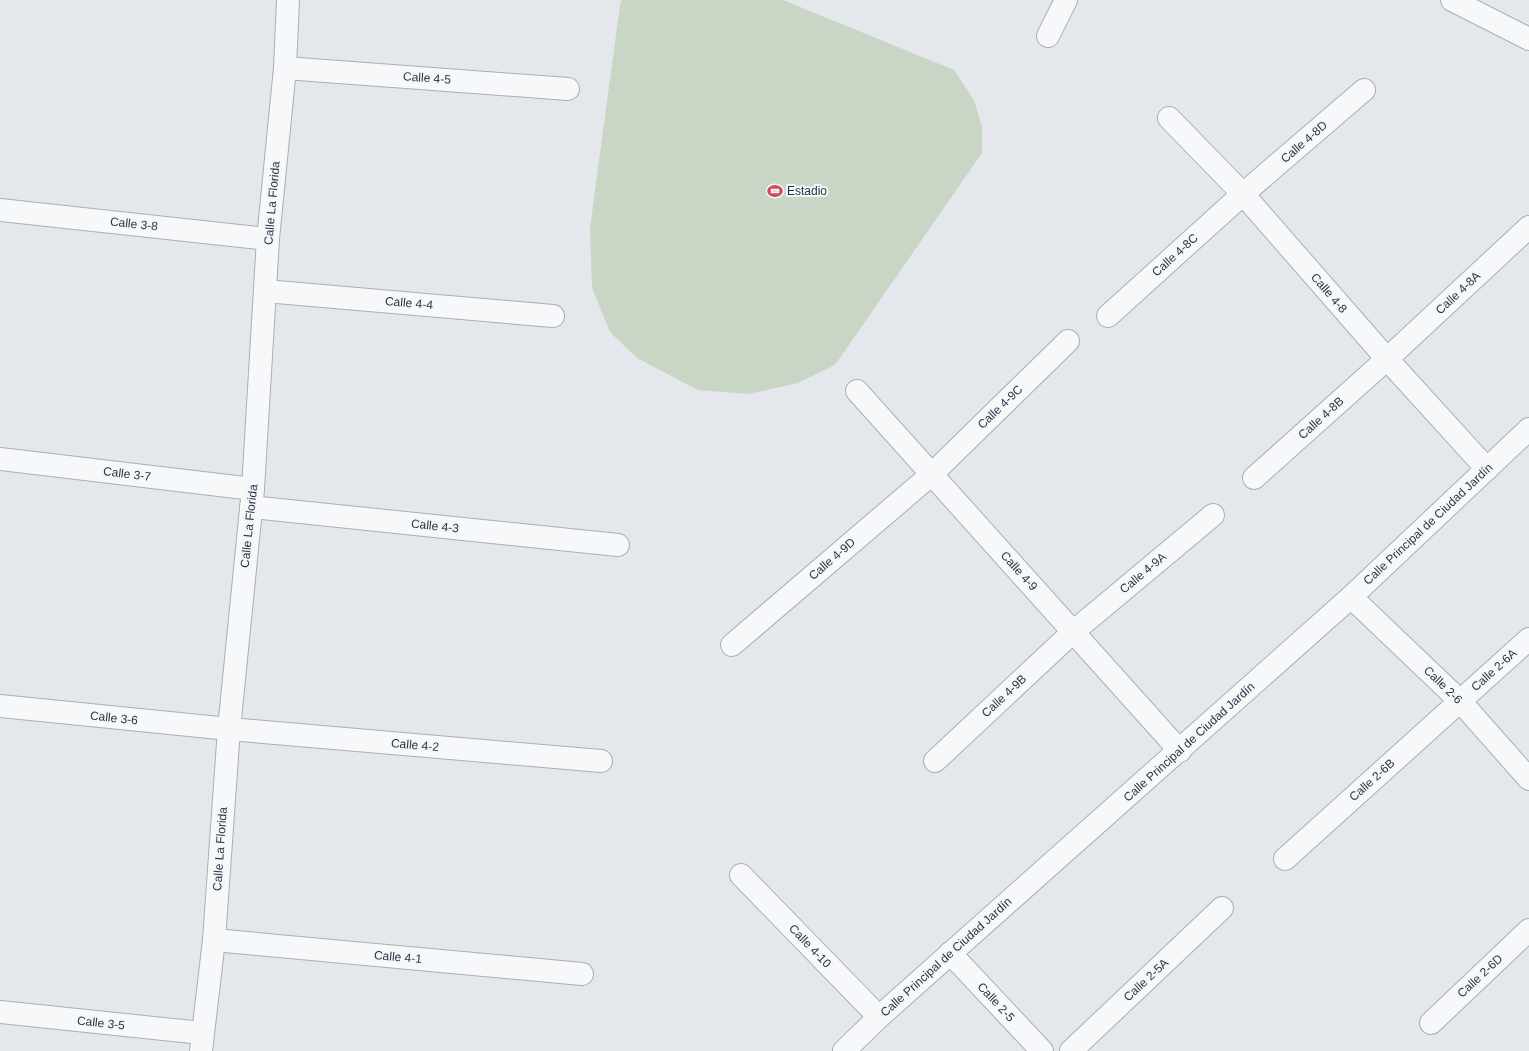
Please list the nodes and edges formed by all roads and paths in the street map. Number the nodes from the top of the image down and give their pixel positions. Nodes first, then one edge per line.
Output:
1 (288, 0) edge
2 (1066, 0) edge
3 (1452, 0) edge
4 (1048, 36) dead end
5 (1529, 39) edge
6 (285, 68) junction
7 (568, 89) dead end
8 (1364, 90) dead end
9 (1169, 118) dead end
10 (1243, 194) junction
11 (0, 210) edge
12 (1529, 227) edge
13 (268, 239) junction
14 (265, 291) junction
15 (553, 316) dead end
16 (1108, 316) dead end
17 (1068, 341) dead end
18 (1387, 358) junction
19 (857, 391) dead end
20 (1529, 429) edge
21 (0, 459) edge
22 (1487, 469) junction
23 (932, 474) junction
24 (1254, 478) dead end
25 (252, 498) junction
26 (1213, 514) dead end
27 (618, 545) dead end
28 (1351, 597) junction
29 (1073, 632) junction
30 (1529, 639) edge
31 (732, 645) dead end
32 (1460, 701) junction
33 (0, 706) edge
34 (229, 729) junction
35 (1180, 751) junction
36 (601, 761) dead end
37 (935, 761) dead end
38 (1529, 779) edge
39 (1285, 859) dead end
40 (741, 875) dead end
41 (1222, 908) dead end
42 (1529, 930) edge
43 (214, 940) junction
44 (950, 953) junction
45 (582, 974) dead end
46 (0, 1012) edge
47 (879, 1017) junction
48 (1431, 1023) dead end
49 (202, 1042) edge
50 (844, 1051) edge
51 (1042, 1051) edge
52 (1071, 1051) edge

1 - 6 street, Calle La Florida
2 - 4 street
3 - 5 street
6 - 7 street, Calle 4-5
6 - 13 street, Calle La Florida
8 - 10 street, Calle 4-8D
9 - 10 street, Calle 4-8
10 - 16 street, Calle 4-8C
10 - 18 street, Calle 4-8
11 - 13 street, Calle 3-8
12 - 18 street, Calle 4-8A
13 - 14 street, Calle La Florida
14 - 15 street, Calle 4-4
14 - 25 street, Calle La Florida
17 - 23 street, Calle 4-9C
18 - 22 street, Calle 4-8
18 - 24 street, Calle 4-8B
19 - 23 street, Calle 4-9
20 - 22 street, Calle Principal de Ciudad Jardín
21 - 25 street, Calle 3-7
22 - 28 street, Calle Principal de Ciudad Jardín
23 - 29 street, Calle 4-9
23 - 31 street, Calle 4-9D
25 - 27 street, Calle 4-3
25 - 34 street, Calle La Florida
26 - 29 street, Calle 4-9A
28 - 32 street, Calle 2-6
28 - 35 street, Calle Principal de Ciudad Jardín
29 - 35 street, Calle 4-9
29 - 37 street, Calle 4-9B
30 - 32 street, Calle 2-6A
32 - 38 street, Calle 2-6
32 - 39 street, Calle 2-6B
33 - 34 street, Calle 3-6
34 - 36 street, Calle 4-2
34 - 43 street, Calle La Florida
35 - 44 street, Calle Principal de Ciudad Jardín
40 - 47 street, Calle 4-10
41 - 52 street, Calle 2-5A
42 - 48 street, Calle 2-6D
43 - 45 street, Calle 4-1
43 - 49 street, Calle La Florida
44 - 47 street, Calle Principal de Ciudad Jardín
44 - 51 street, Calle 2-5
46 - 49 street, Calle 3-5
47 - 50 street, Calle Principal de Ciudad Jardín

